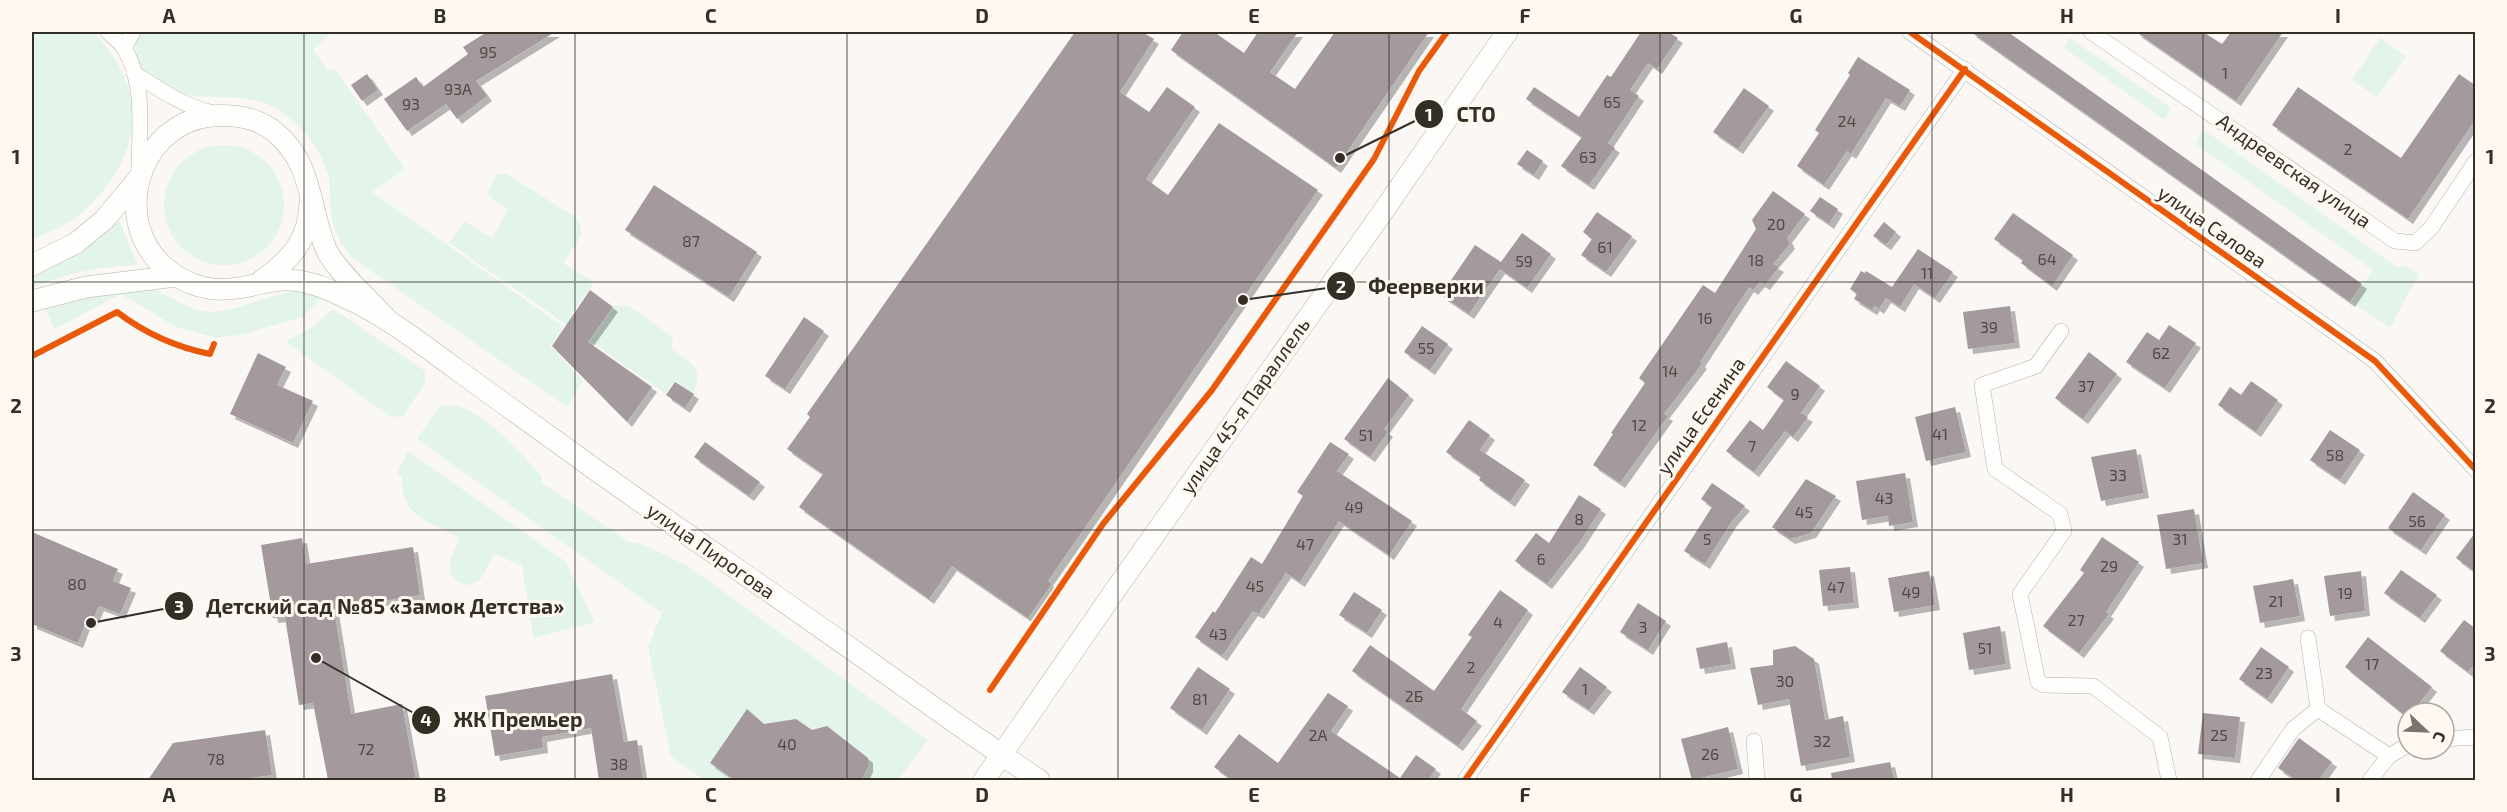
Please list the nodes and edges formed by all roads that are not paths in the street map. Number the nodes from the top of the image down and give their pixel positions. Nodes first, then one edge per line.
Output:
1 (108, 32) edge
2 (133, 32) edge
3 (1507, 32) edge
4 (1910, 32) edge
5 (2091, 32) edge
6 (124, 48) junction
7 (1965, 69) junction
8 (134, 73) junction
9 (219, 114) junction
10 (2475, 161) edge
11 (139, 178) junction
12 (310, 189) junction
13 (32, 265) edge
14 (176, 276) junction
15 (261, 281) junction
16 (32, 301) edge
17 (386, 318) junction
18 (2061, 331) dead end
19 (2475, 470) edge
20 (2308, 638) dead end
21 (2318, 709) junction
22 (2475, 737) edge
23 (2456, 738) edge
24 (1754, 741) dead end
25 (2396, 752) edge
26 (1002, 756) junction
27 (2389, 756) junction
28 (984, 780) edge
29 (1039, 780) edge
30 (1465, 780) edge
31 (1757, 780) edge
32 (2169, 780) edge
33 (2257, 780) edge
34 (2370, 780) edge

1 - 6 street
2 - 6 street
3 - 26 main road, улица 45-я Параллель
4 - 7 street, улица Салова
5 - 10 street, Андреевская улица
6 - 8 street
7 - 19 street, улица Салова
7 - 30 street, улица Есенина
8 - 9 street
8 - 11 street
9 - 11 main road, улица Пирогова
9 - 12 main road, улица Пирогова
11 - 13 main road, улица Пирогова
11 - 14 main road, улица Пирогова
12 - 15 main road, улица Пирогова
12 - 17 main road, улица Пирогова
14 - 15 main road, улица Пирогова
14 - 16 main road, улица Пирогова
15 - 17 main road, улица Пирогова
17 - 26 main road, улица Пирогова
18 - 32 street
20 - 21 street
21 - 27 street
21 - 33 street
22 - 23 street
24 - 31 street
25 - 27 street
26 - 28 main road, улица 45-я Параллель
26 - 29 main road, улица Пирогова
27 - 34 street

